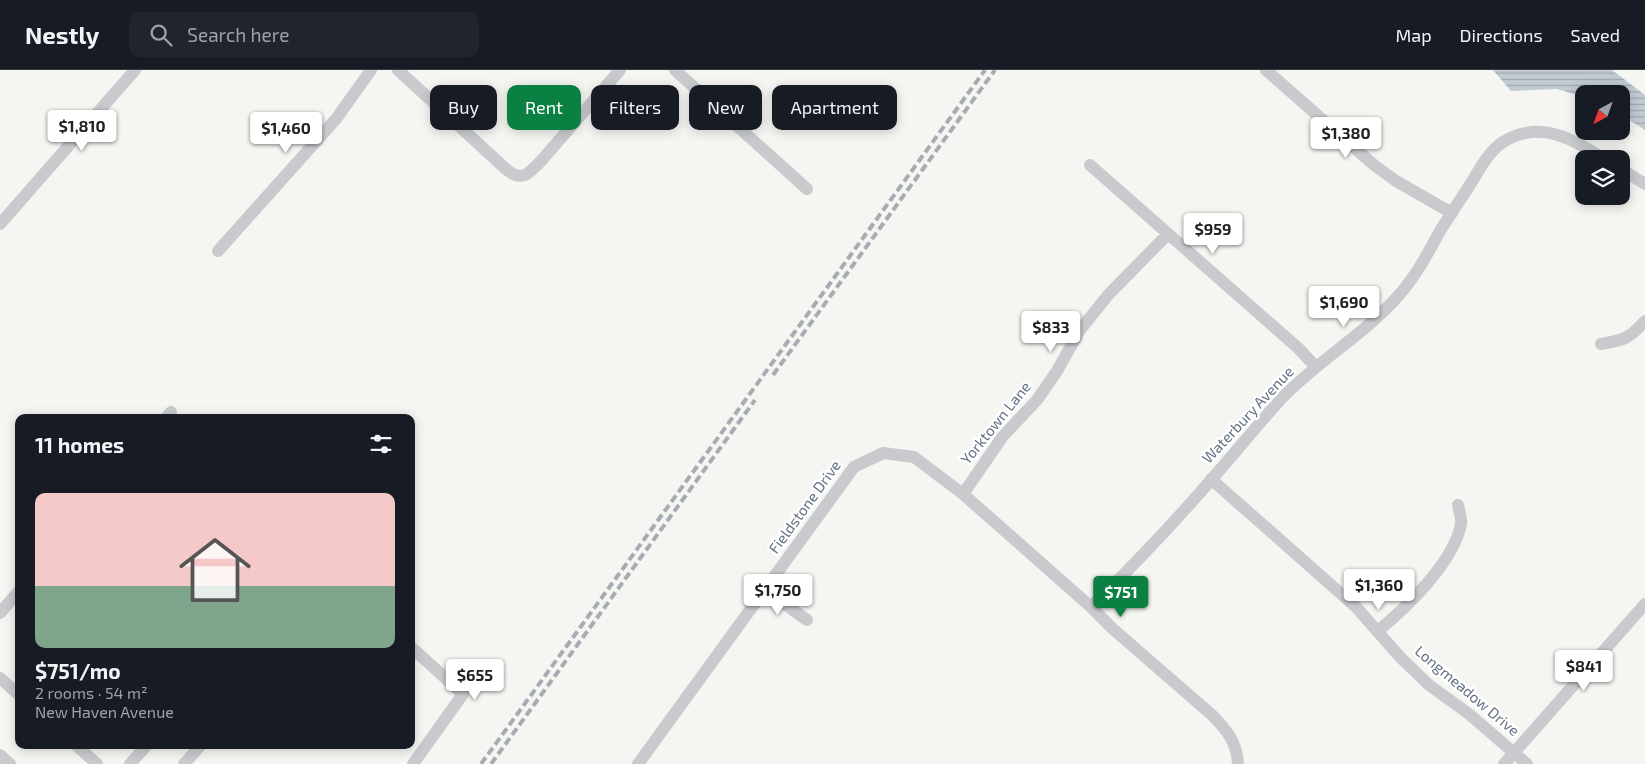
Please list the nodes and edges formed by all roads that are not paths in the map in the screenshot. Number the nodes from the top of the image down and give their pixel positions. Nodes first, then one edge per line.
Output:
1 (135, 70) edge
2 (371, 70) edge
3 (398, 70) edge
4 (620, 70) edge
5 (675, 70) edge
6 (1266, 70) edge
7 (1590, 150) edge
8 (1090, 164) dead end
9 (1630, 175) edge
10 (1645, 184) edge
11 (807, 189) dead end
12 (1452, 213) junction
13 (2, 217) edge
14 (1168, 234) junction
15 (218, 251) dead end
16 (1645, 321) edge
17 (1601, 344) dead end
18 (1316, 367) junction
19 (1211, 479) junction
20 (963, 494) junction
21 (1458, 505) dead end
22 (765, 590) junction
23 (15, 596) edge
24 (1645, 604) edge
25 (1091, 606) junction
26 (0, 613) edge
27 (807, 620) dead end
28 (1378, 631) junction
29 (415, 651) edge
30 (0, 678) edge
31 (15, 691) edge
32 (80, 749) edge
33 (143, 749) edge
34 (197, 749) edge
35 (1514, 752) junction
36 (0, 755) edge
37 (10, 764) edge
38 (97, 764) edge
39 (130, 764) edge
40 (184, 764) edge
41 (412, 764) edge
42 (638, 764) edge
43 (1238, 764) edge
44 (1504, 764) edge
45 (1527, 764) edge

1 - 13 street
2 - 15 street
3 - 4 street
5 - 11 street
6 - 12 street
7 - 12 street, Waterbury Avenue
8 - 14 street
9 - 10 street
12 - 18 street, Waterbury Avenue
14 - 18 street
14 - 20 street, Yorktown Lane
16 - 17 street
18 - 19 street, Waterbury Avenue
19 - 25 street, Waterbury Avenue
19 - 28 street, Longmeadow Drive
20 - 22 street, Fieldstone Drive
20 - 25 street, Fieldstone Drive
21 - 28 street
22 - 27 street
22 - 42 street, Fieldstone Drive
23 - 26 street
24 - 35 street
25 - 43 street, Fieldstone Drive
28 - 35 street, Longmeadow Drive
29 - 41 street
30 - 31 street
32 - 38 street
33 - 39 street
34 - 40 street
35 - 44 street
35 - 45 street, Longmeadow Drive
36 - 37 street

